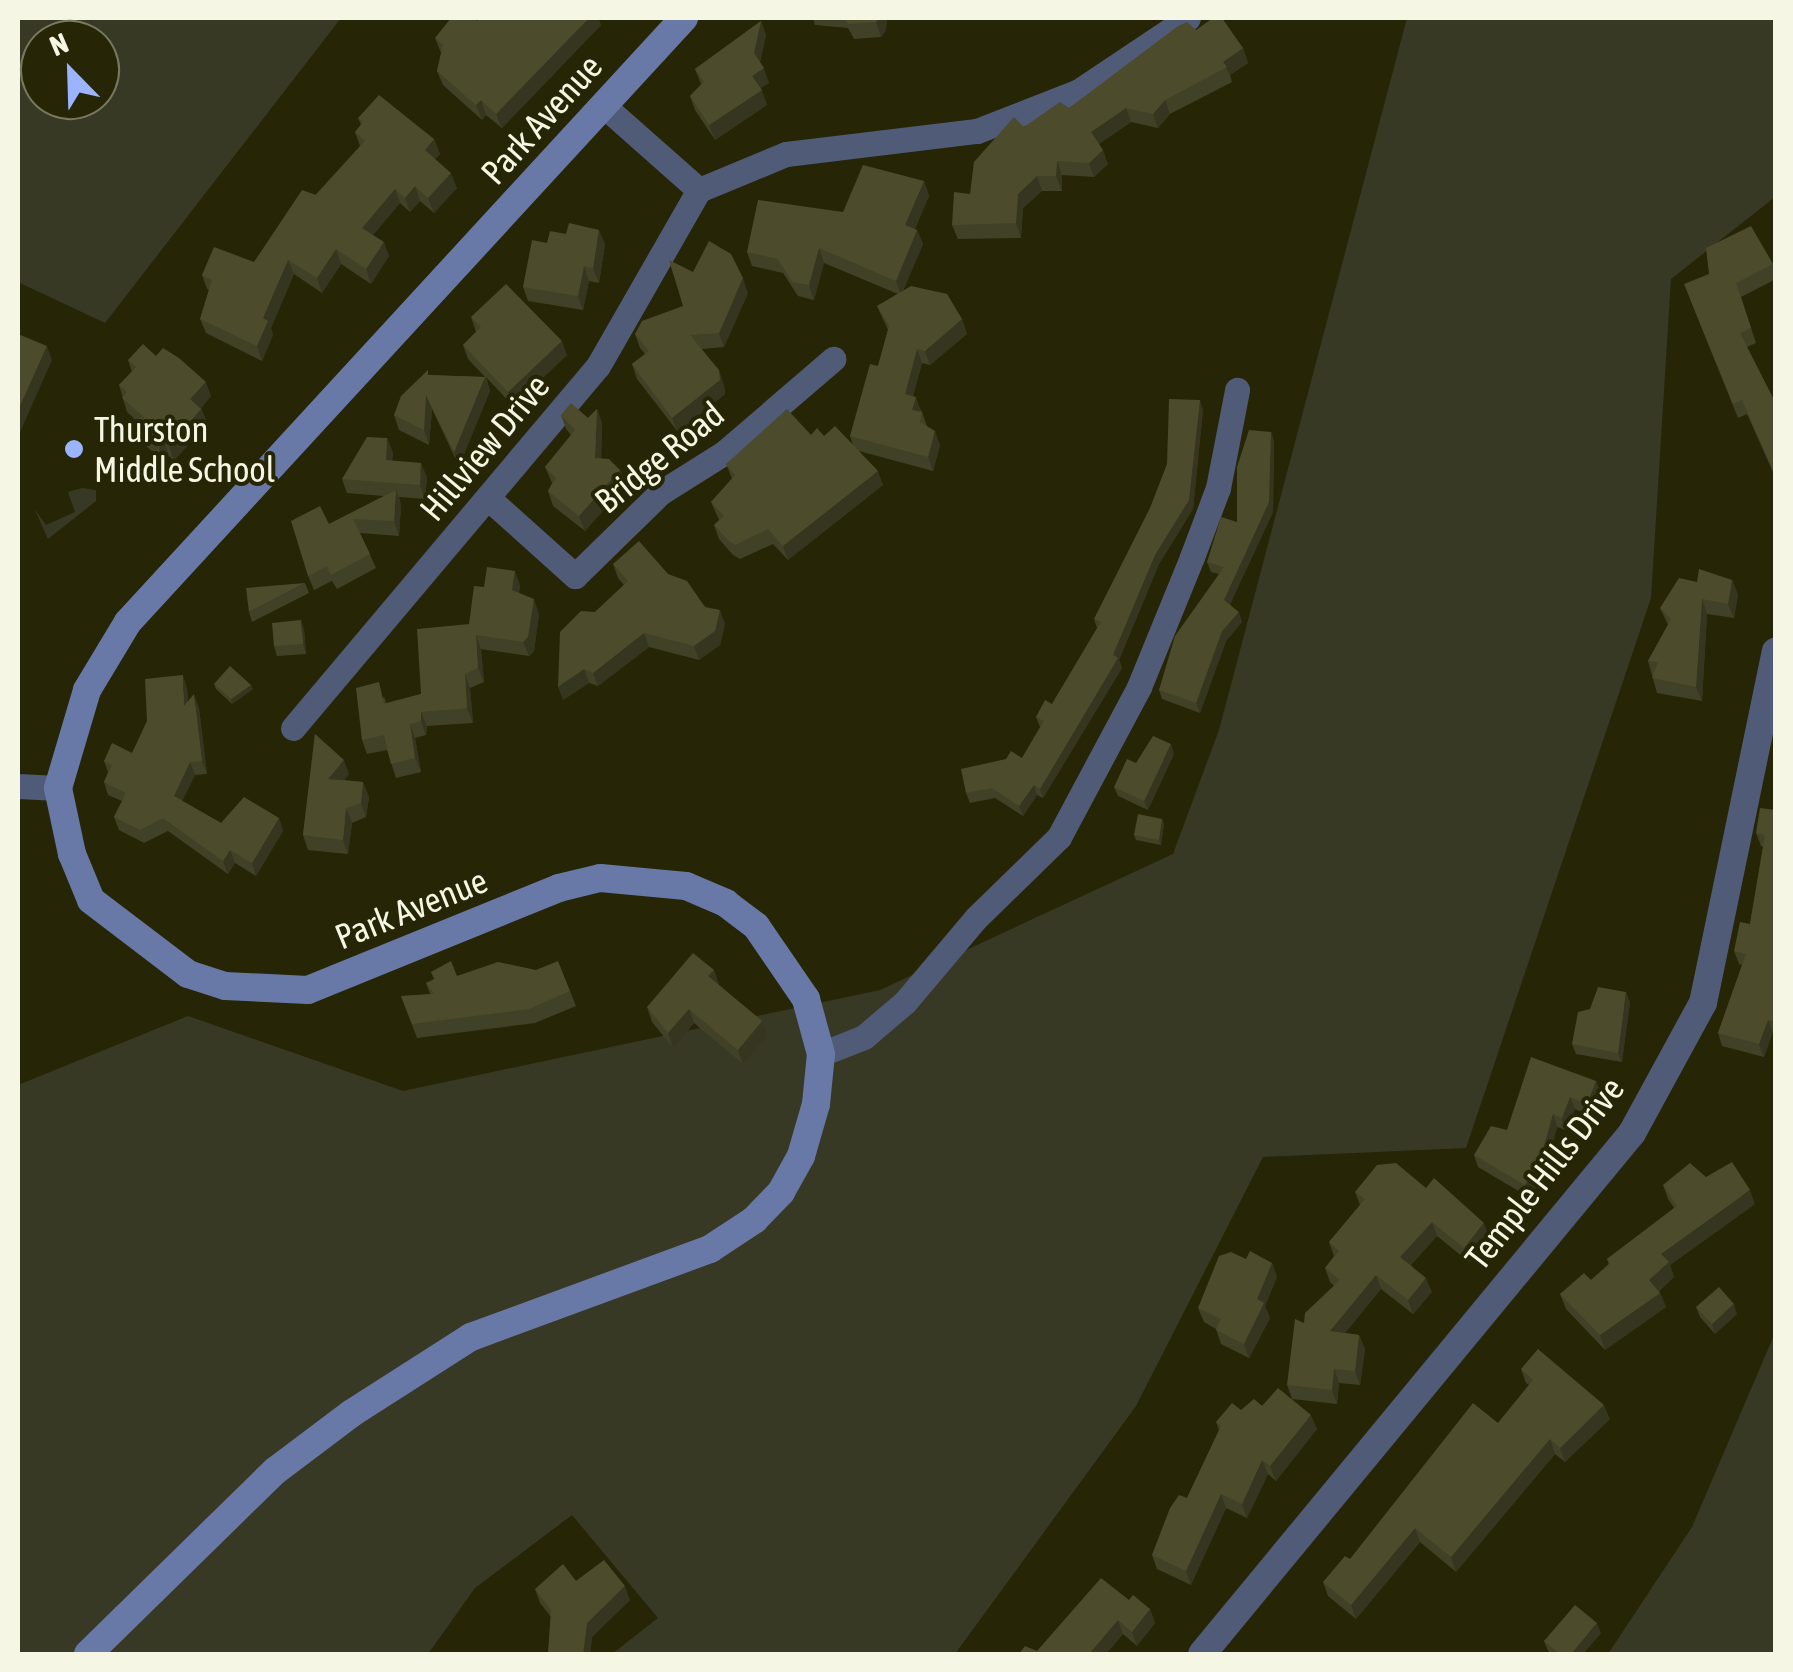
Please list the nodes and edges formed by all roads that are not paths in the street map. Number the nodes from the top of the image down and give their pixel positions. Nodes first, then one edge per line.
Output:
1 (684, 18) edge
2 (1188, 18) edge
3 (604, 106) junction
4 (699, 190) junction
5 (833, 359) dead end
6 (1238, 390) dead end
7 (488, 498) junction
8 (1776, 652) edge
9 (293, 728) dead end
10 (18, 786) edge
11 (58, 788) junction
12 (821, 1054) junction
13 (88, 1654) edge
14 (1202, 1654) edge

1 - 3 main road, Park Avenue
2 - 4 street
3 - 4 street
3 - 11 main road, Park Avenue
4 - 7 street, Hillview Drive
5 - 7 street, Bridge Road
6 - 12 street
7 - 9 street, Hillview Drive
8 - 14 street, Temple Hills Drive
10 - 11 street
11 - 12 main road, Park Avenue
12 - 13 main road, Park Avenue

